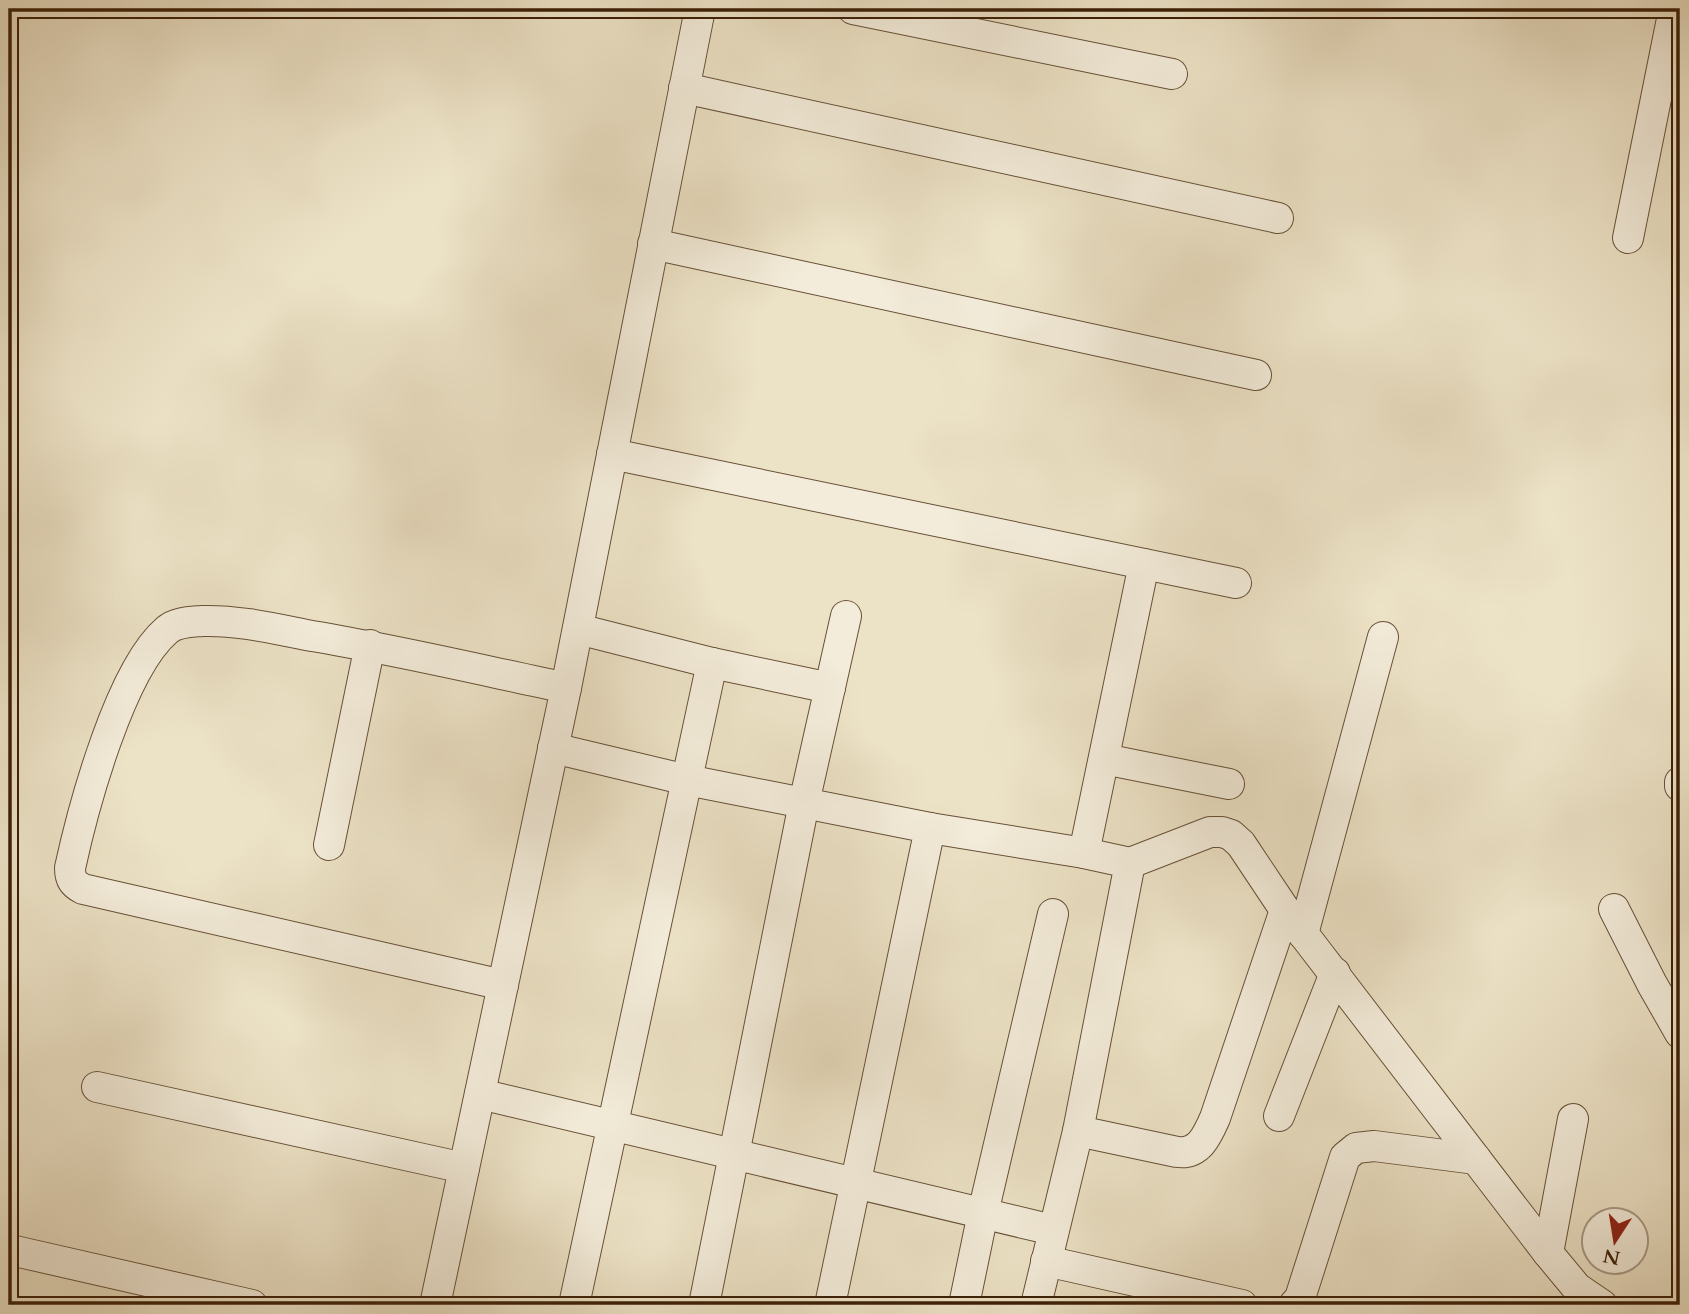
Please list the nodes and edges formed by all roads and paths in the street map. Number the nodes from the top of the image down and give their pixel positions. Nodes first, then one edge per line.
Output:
1 (699, 9) edge
2 (853, 9) edge
3 (1676, 16) edge
4 (1172, 74) dead end
5 (684, 88) junction
6 (1278, 218) dead end
7 (1628, 238) dead end
8 (653, 244) junction
9 (1256, 375) dead end
10 (612, 454) junction
11 (1144, 564) junction
12 (1236, 583) dead end
13 (846, 616) dead end
14 (578, 629) junction
15 (1383, 637) dead end
16 (370, 645) junction
17 (712, 663) junction
18 (566, 688) junction
19 (830, 688) junction
20 (553, 748) junction
21 (1104, 759) junction
22 (687, 780) junction
23 (1229, 784) dead end
24 (804, 803) junction
25 (930, 828) junction
26 (329, 845) dead end
27 (1084, 853) junction
28 (1130, 863) junction
29 (1614, 909) dead end
30 (1053, 914) dead end
31 (1294, 922) junction
32 (1335, 973) junction
33 (503, 985) junction
34 (1680, 1033) edge
35 (97, 1087) dead end
36 (480, 1094) junction
37 (1279, 1116) dead end
38 (1573, 1119) dead end
39 (613, 1125) junction
40 (1078, 1131) junction
41 (733, 1154) junction
42 (1476, 1159) junction
43 (464, 1168) junction
44 (855, 1184) junction
45 (983, 1213) junction
46 (1053, 1230) junction
47 (15, 1251) dead end
48 (1548, 1253) junction
49 (1046, 1261) junction
50 (252, 1305) edge
51 (435, 1305) edge
52 (574, 1305) edge
53 (704, 1305) edge
54 (830, 1305) edge
55 (964, 1305) edge
56 (1036, 1305) edge
57 (1242, 1305) edge
58 (1294, 1305) edge
59 (1602, 1305) edge

1 - 5 street
2 - 4 street
3 - 7 street
5 - 6 street
5 - 8 street
8 - 9 street
8 - 10 street
10 - 11 street
10 - 14 street
11 - 12 street
11 - 21 street
13 - 19 street
14 - 17 street
14 - 18 street
15 - 31 street
16 - 18 street
16 - 26 street
16 - 33 street
17 - 19 street
17 - 22 street
18 - 20 street
19 - 24 street
20 - 22 street
20 - 33 street
21 - 23 street
21 - 27 street
22 - 24 street
22 - 39 street
24 - 25 street
24 - 41 street
25 - 27 street
25 - 44 street
27 - 28 street
28 - 31 street
28 - 40 street
29 - 34 street
30 - 45 street
31 - 32 street
31 - 40 street
32 - 37 street
32 - 42 street
33 - 36 street
35 - 43 street
36 - 39 street
36 - 43 street
38 - 48 street
39 - 41 street
39 - 52 street
40 - 46 street
41 - 44 street
41 - 53 street
42 - 48 street
42 - 58 street
43 - 51 street
44 - 45 street
44 - 54 street
45 - 46 street
45 - 55 street
46 - 49 street
47 - 50 street
48 - 59 street
49 - 56 street
49 - 57 street

